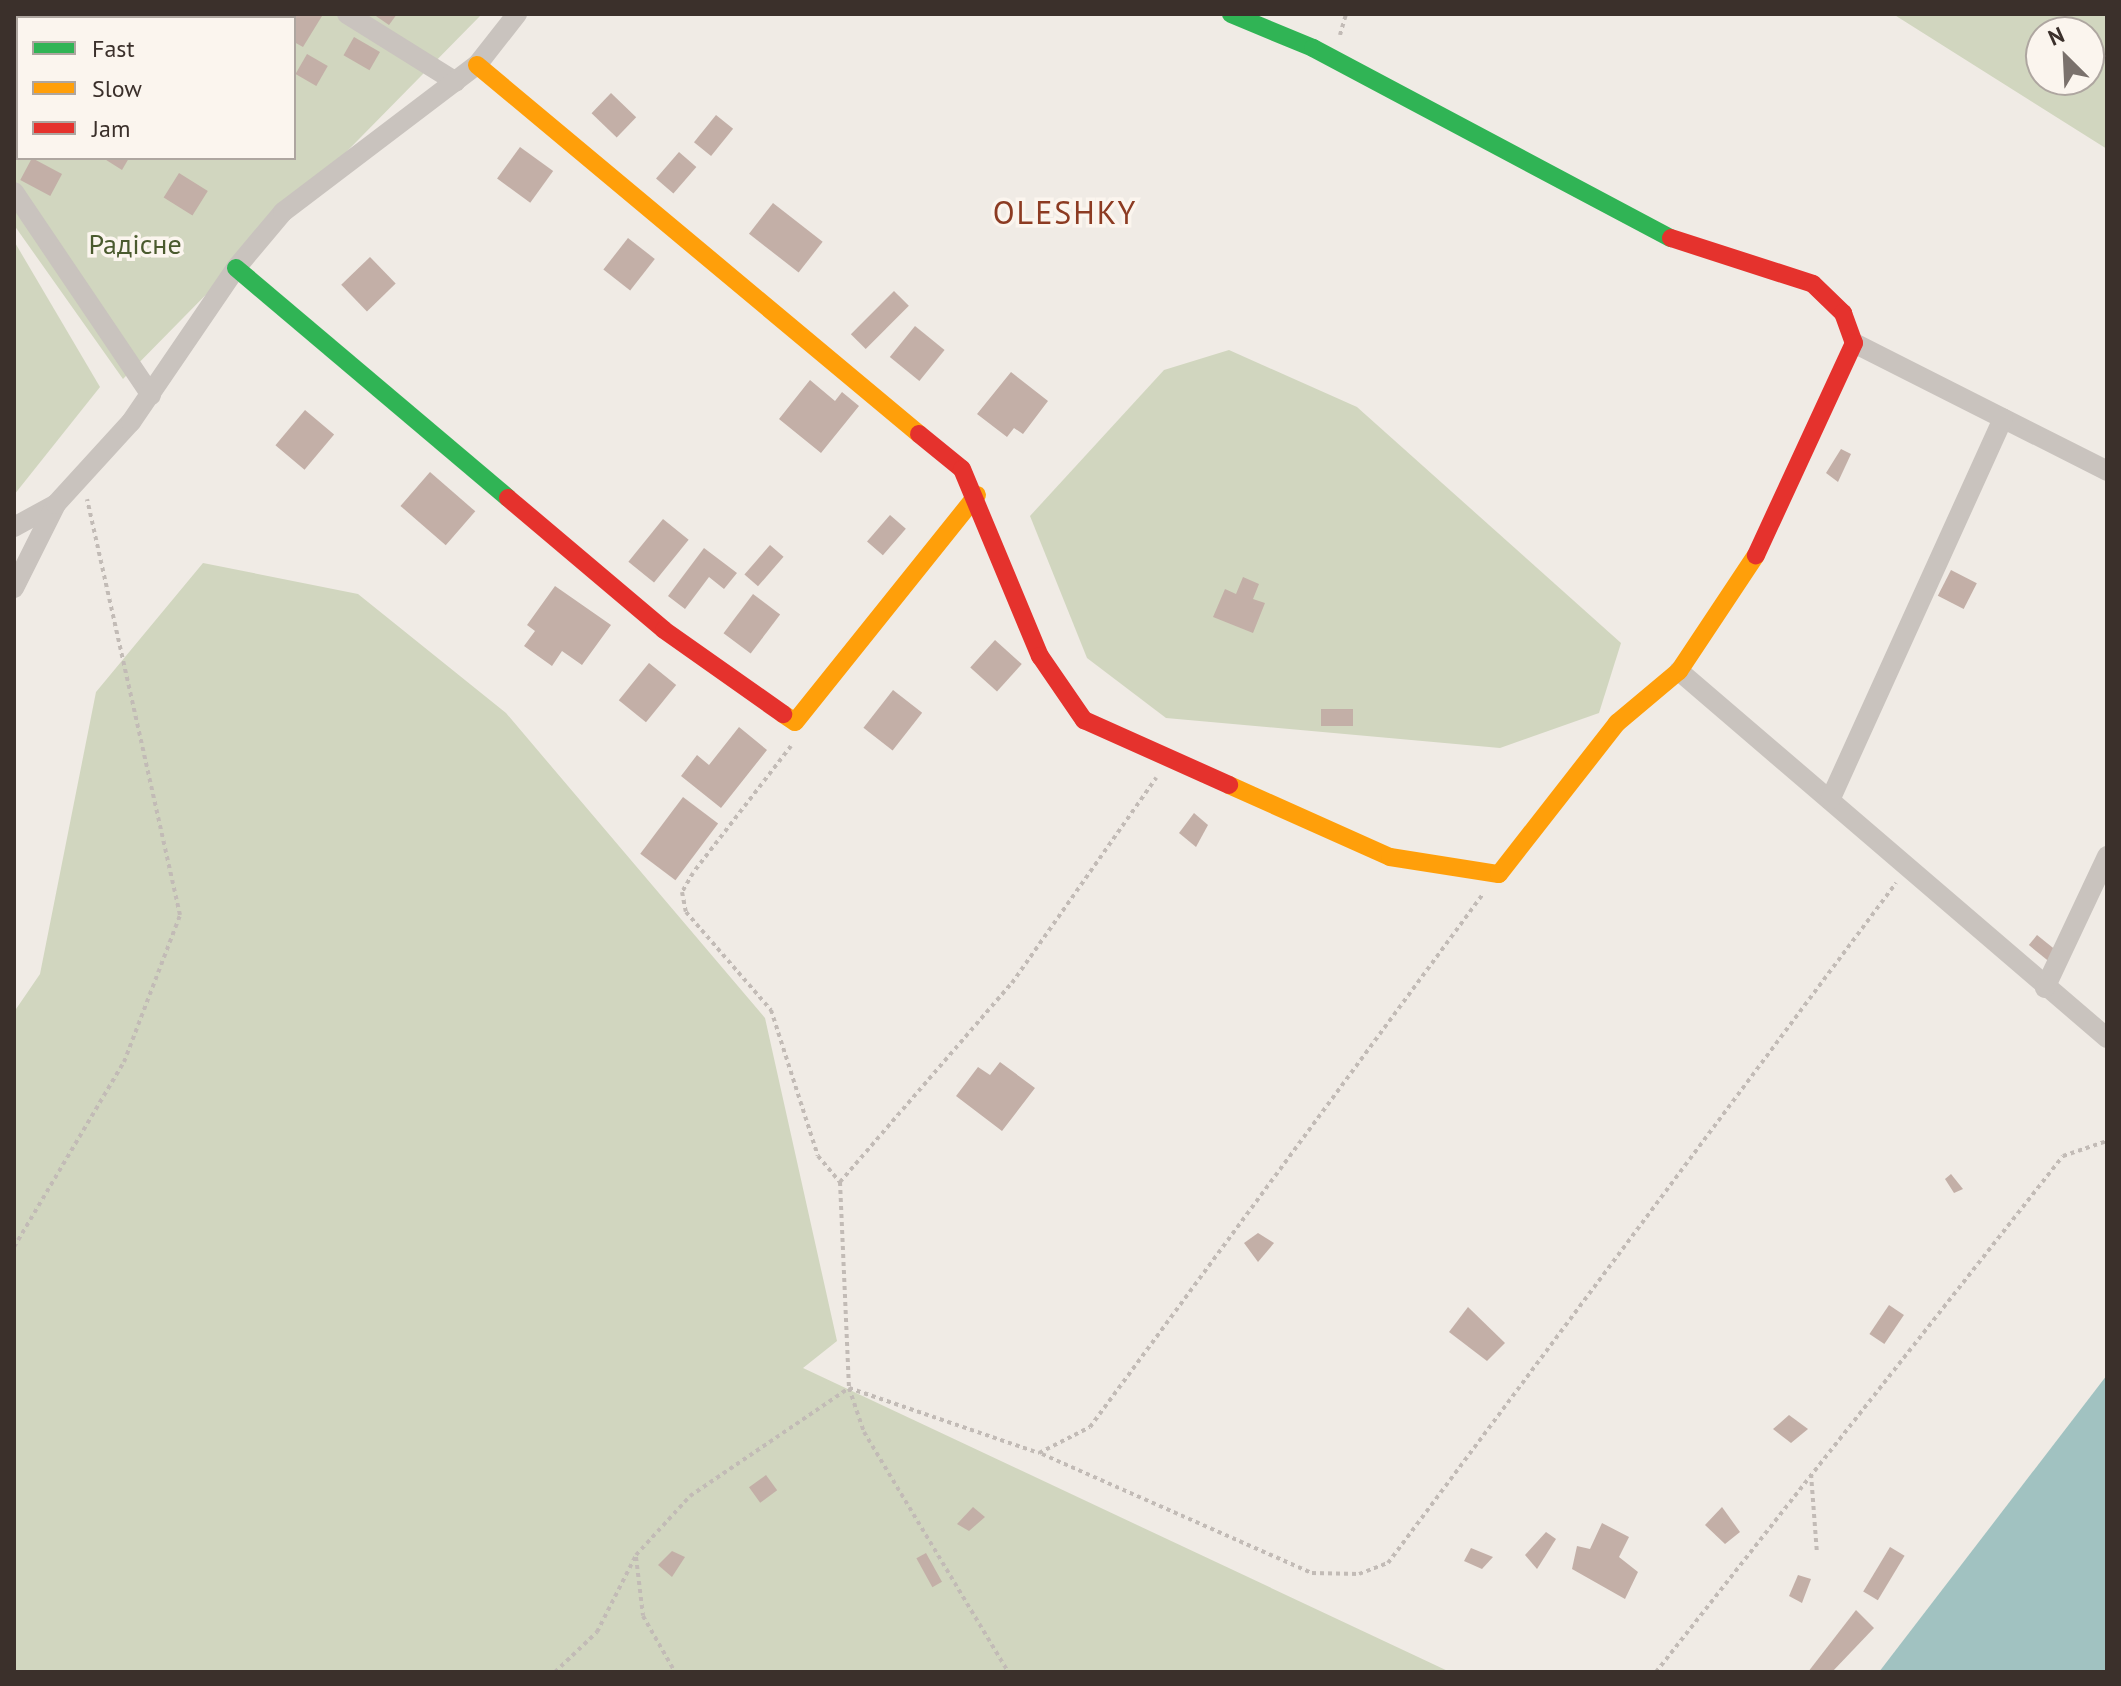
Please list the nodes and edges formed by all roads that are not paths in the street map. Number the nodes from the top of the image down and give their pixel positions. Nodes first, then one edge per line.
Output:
1 (347, 14) edge
2 (517, 14) edge
3 (1231, 14) edge
4 (477, 65) junction
5 (456, 82) junction
6 (14, 192) edge
7 (236, 268) junction
8 (1854, 343) junction
9 (151, 395) junction
10 (2003, 418) junction
11 (2107, 471) edge
12 (977, 495) junction
13 (56, 504) junction
14 (14, 527) edge
15 (14, 588) edge
16 (1679, 671) junction
17 (1830, 800) junction
18 (2107, 856) edge
19 (2045, 988) junction
20 (2107, 1038) edge

1 - 5 street
2 - 4 street
3 - 8 street
4 - 5 street
4 - 12 street
5 - 7 street
6 - 9 street
7 - 9 street
7 - 12 street
8 - 10 street
8 - 16 street
9 - 13 street
10 - 11 street
10 - 17 street
12 - 16 street
13 - 14 street
13 - 15 street
16 - 17 street
17 - 19 street
18 - 19 street
19 - 20 street

